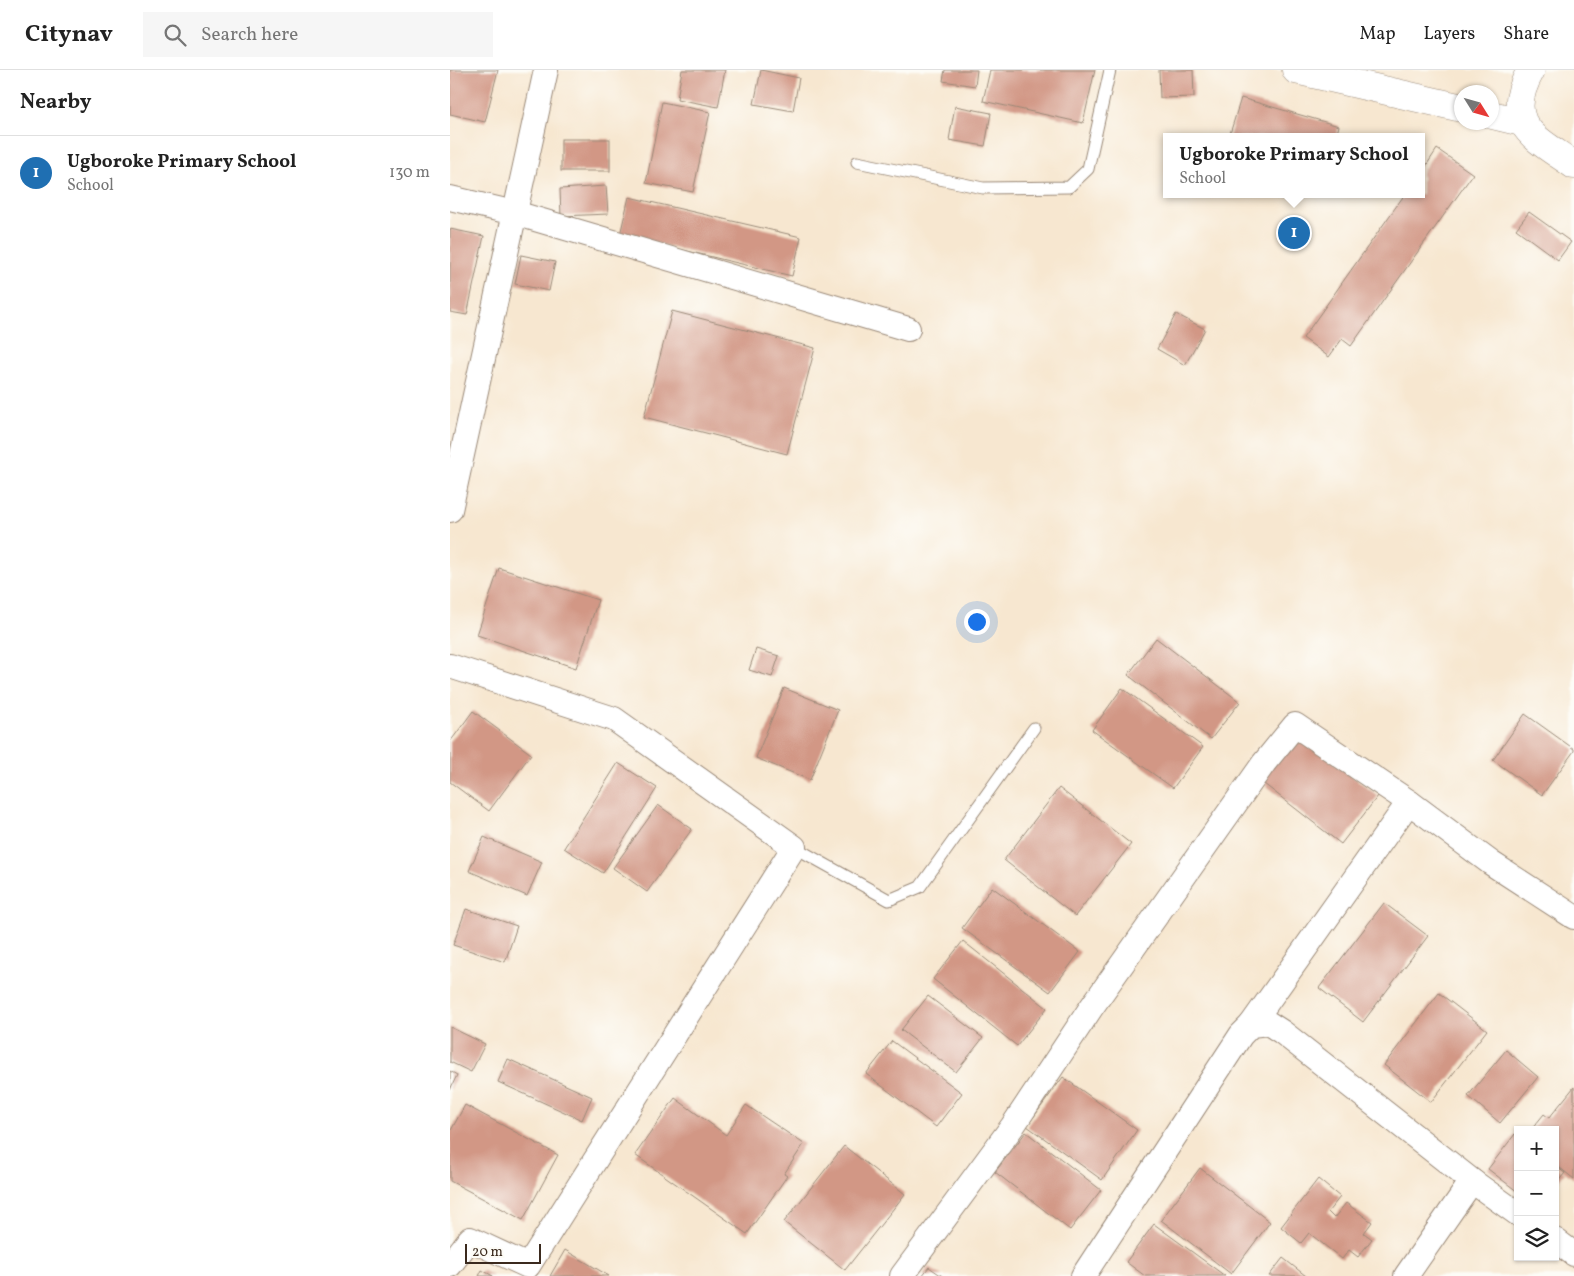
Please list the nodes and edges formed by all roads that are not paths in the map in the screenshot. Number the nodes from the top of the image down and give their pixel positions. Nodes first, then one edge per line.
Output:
1 (546, 70) edge
2 (1110, 70) edge
3 (1296, 70) edge
4 (1530, 70) edge
5 (1454, 106) edge
6 (1499, 117) edge
7 (1521, 122) junction
8 (857, 162) dead end
9 (1574, 165) edge
10 (450, 198) edge
11 (515, 214) junction
12 (908, 329) dead end
13 (450, 510) edge
14 (450, 666) edge
15 (1034, 728) dead end
16 (1409, 802) junction
17 (794, 847) junction
18 (1574, 917) edge
19 (1251, 1026) junction
20 (1472, 1181) junction
21 (1514, 1211) edge
22 (1559, 1243) edge
23 (1574, 1254) edge
24 (450, 1265) edge
25 (902, 1276) edge
26 (1083, 1276) edge
27 (1406, 1276) edge

1 - 11 street
2 - 8 lane
3 - 5 street
4 - 7 street
6 - 7 street
7 - 9 street
10 - 11 street
11 - 12 street
11 - 13 street
14 - 17 street
15 - 17 lane
16 - 18 street
16 - 19 street
16 - 25 street
17 - 24 street
19 - 20 street
19 - 26 street
20 - 21 street
20 - 27 street
22 - 23 street

